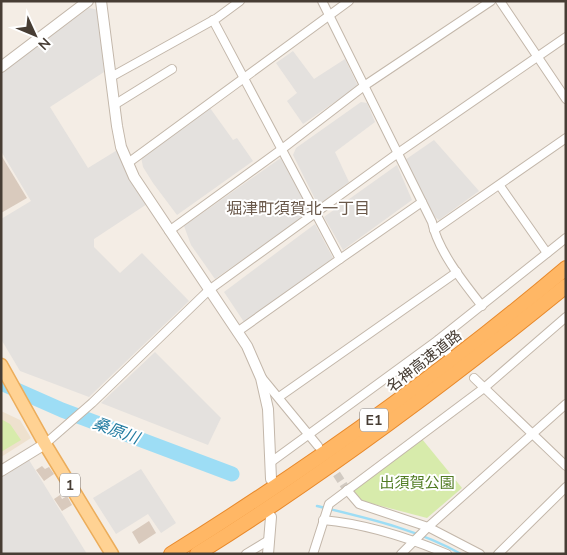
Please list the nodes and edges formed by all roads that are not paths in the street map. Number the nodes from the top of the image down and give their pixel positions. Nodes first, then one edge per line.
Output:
1 (88, 1) edge
2 (101, 1) edge
3 (240, 1) edge
4 (322, 1) edge
5 (349, 1) edge
6 (491, 1) edge
7 (500, 1) edge
8 (329, 16) junction
9 (213, 20) junction
10 (566, 38) edge
11 (537, 56) junction
12 (1, 67) edge
13 (172, 69) dead end
14 (111, 77) junction
15 (244, 78) junction
16 (364, 86) junction
17 (566, 100) edge
18 (114, 105) junction
19 (566, 138) edge
20 (282, 149) junction
21 (398, 153) junction
22 (128, 163) junction
23 (500, 186) junction
24 (422, 202) junction
25 (316, 213) junction
26 (434, 230) junction
27 (169, 231) junction
28 (566, 238) edge
29 (547, 254) junction
30 (340, 259) junction
31 (566, 268) edge
32 (457, 272) junction
33 (566, 286) edge
34 (209, 290) junction
35 (482, 306) junction
36 (566, 317) edge
37 (237, 332) junction
38 (438, 340) junction
39 (447, 352) dead end
40 (4, 371) edge
41 (261, 378) junction
42 (474, 378) dead end
43 (484, 388) junction
44 (279, 397) junction
45 (566, 404) edge
46 (533, 434) junction
47 (309, 435) junction
48 (44, 444) junction
49 (318, 446) dead end
50 (271, 462) junction
51 (566, 466) edge
52 (1, 471) edge
53 (271, 479) dead end
54 (566, 487) edge
55 (347, 490) junction
56 (271, 517) dead end
57 (324, 518) junction
58 (426, 529) junction
59 (269, 540) junction
60 (416, 540) junction
61 (112, 554) edge
62 (171, 554) edge
63 (197, 554) edge
64 (246, 554) edge
65 (268, 554) edge
66 (313, 554) edge
67 (401, 554) edge
68 (448, 554) edge
69 (480, 554) edge
70 (498, 554) edge

1 - 12 street
2 - 14 street
3 - 9 street
4 - 8 street
5 - 8 street
6 - 16 street
7 - 11 street
8 - 15 street
8 - 16 street
9 - 14 street
9 - 15 street
10 - 11 street
11 - 17 street
11 - 21 street
13 - 18 street
14 - 18 street
15 - 20 street
15 - 22 street
16 - 20 street
16 - 21 street
18 - 22 street
19 - 23 street
20 - 25 street
20 - 27 street
21 - 24 street
21 - 25 street
22 - 27 street
23 - 26 street
23 - 29 street
24 - 26 street
24 - 30 street
25 - 30 street
25 - 34 street
26 - 32 street
27 - 34 street
28 - 29 street
29 - 35 street
30 - 37 street
31 - 62 highway, 名神高速道路 / E1
32 - 35 street
32 - 44 street
33 - 63 highway, 名神高速道路 / E1
34 - 37 street
34 - 48 street
35 - 38 street
36 - 43 street
37 - 41 street
38 - 39 street
38 - 47 street
40 - 48 main road, 1
41 - 44 street
41 - 50 street
42 - 43 street
43 - 46 street
43 - 55 street
44 - 47 street
45 - 46 street
46 - 51 street
46 - 58 street
47 - 49 street
47 - 50 street
48 - 52 street
48 - 61 main road, 1
50 - 53 street
54 - 70 street
55 - 57 street
55 - 58 street
56 - 59 street
57 - 60 street
57 - 66 street
58 - 60 street
58 - 69 street
59 - 64 street
59 - 65 street
60 - 67 street
60 - 68 street

